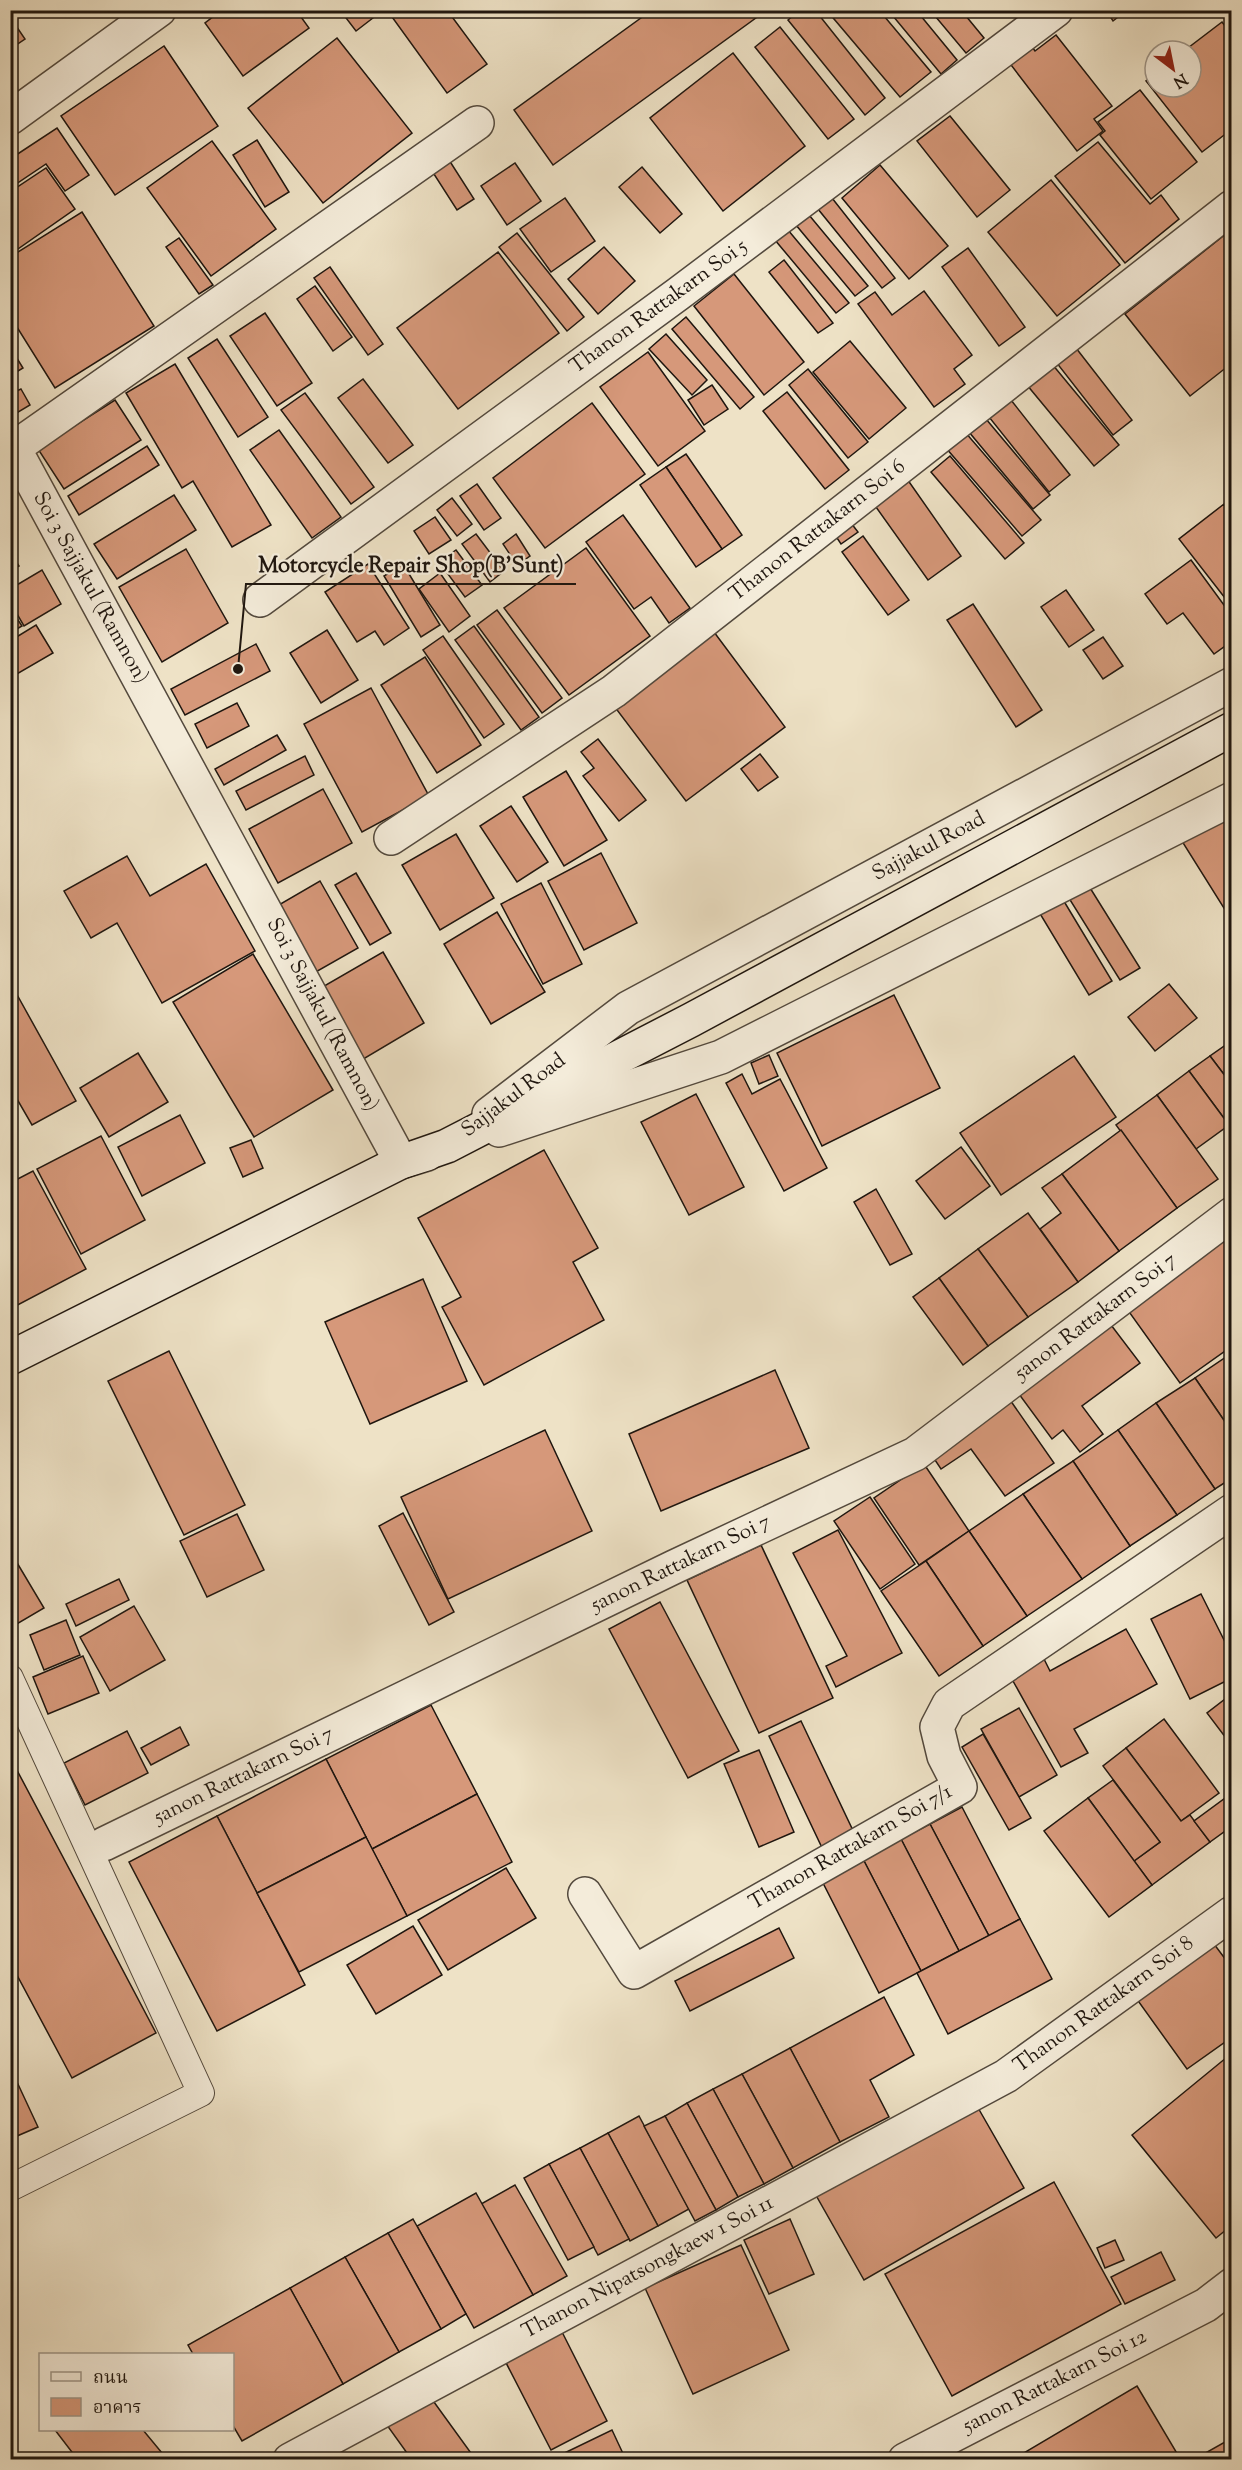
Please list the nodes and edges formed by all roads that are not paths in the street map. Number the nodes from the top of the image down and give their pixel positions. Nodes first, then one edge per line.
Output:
1 (159, 10) edge
2 (1056, 10) edge
3 (10, 118) edge
4 (477, 123) dead end
5 (1232, 207) edge
6 (260, 600) dead end
7 (1232, 684) edge
8 (1232, 729) edge
9 (1232, 799) edge
10 (391, 837) dead end
11 (447, 1146) junction
12 (401, 1162) junction
13 (1232, 1214) edge
14 (10, 1358) edge
15 (1232, 1511) edge
16 (10, 1678) edge
17 (98, 1847) junction
18 (585, 1894) dead end
19 (1232, 1913) edge
20 (1006, 2076) joint
21 (10, 2188) edge
22 (1232, 2285) edge
23 (290, 2460) edge
24 (905, 2460) edge

1 - 3 street
2 - 6 street, Thanon Rattakarn Soi 5
4 - 12 street, Soi 3 Sajjakul (Ramnon)
5 - 10 street, Thanon Rattakarn Soi 6
7 - 11 street, Sajjakul Road
8 - 11 street, Sajjakul Road
9 - 12 street, Sajjakul Road
11 - 12 street
12 - 14 street, Sajjakul Road
13 - 17 street, 5anon Rattakarn Soi 7
15 - 18 street, Thanon Rattakarn Soi 7/1
16 - 17 lane
17 - 21 lane
19 - 20 street, Thanon Rattakarn Soi 8
20 - 23 street, Thanon Nipatsongkaew 1 Soi 11
22 - 24 street, 5anon Rattakarn Soi 12

